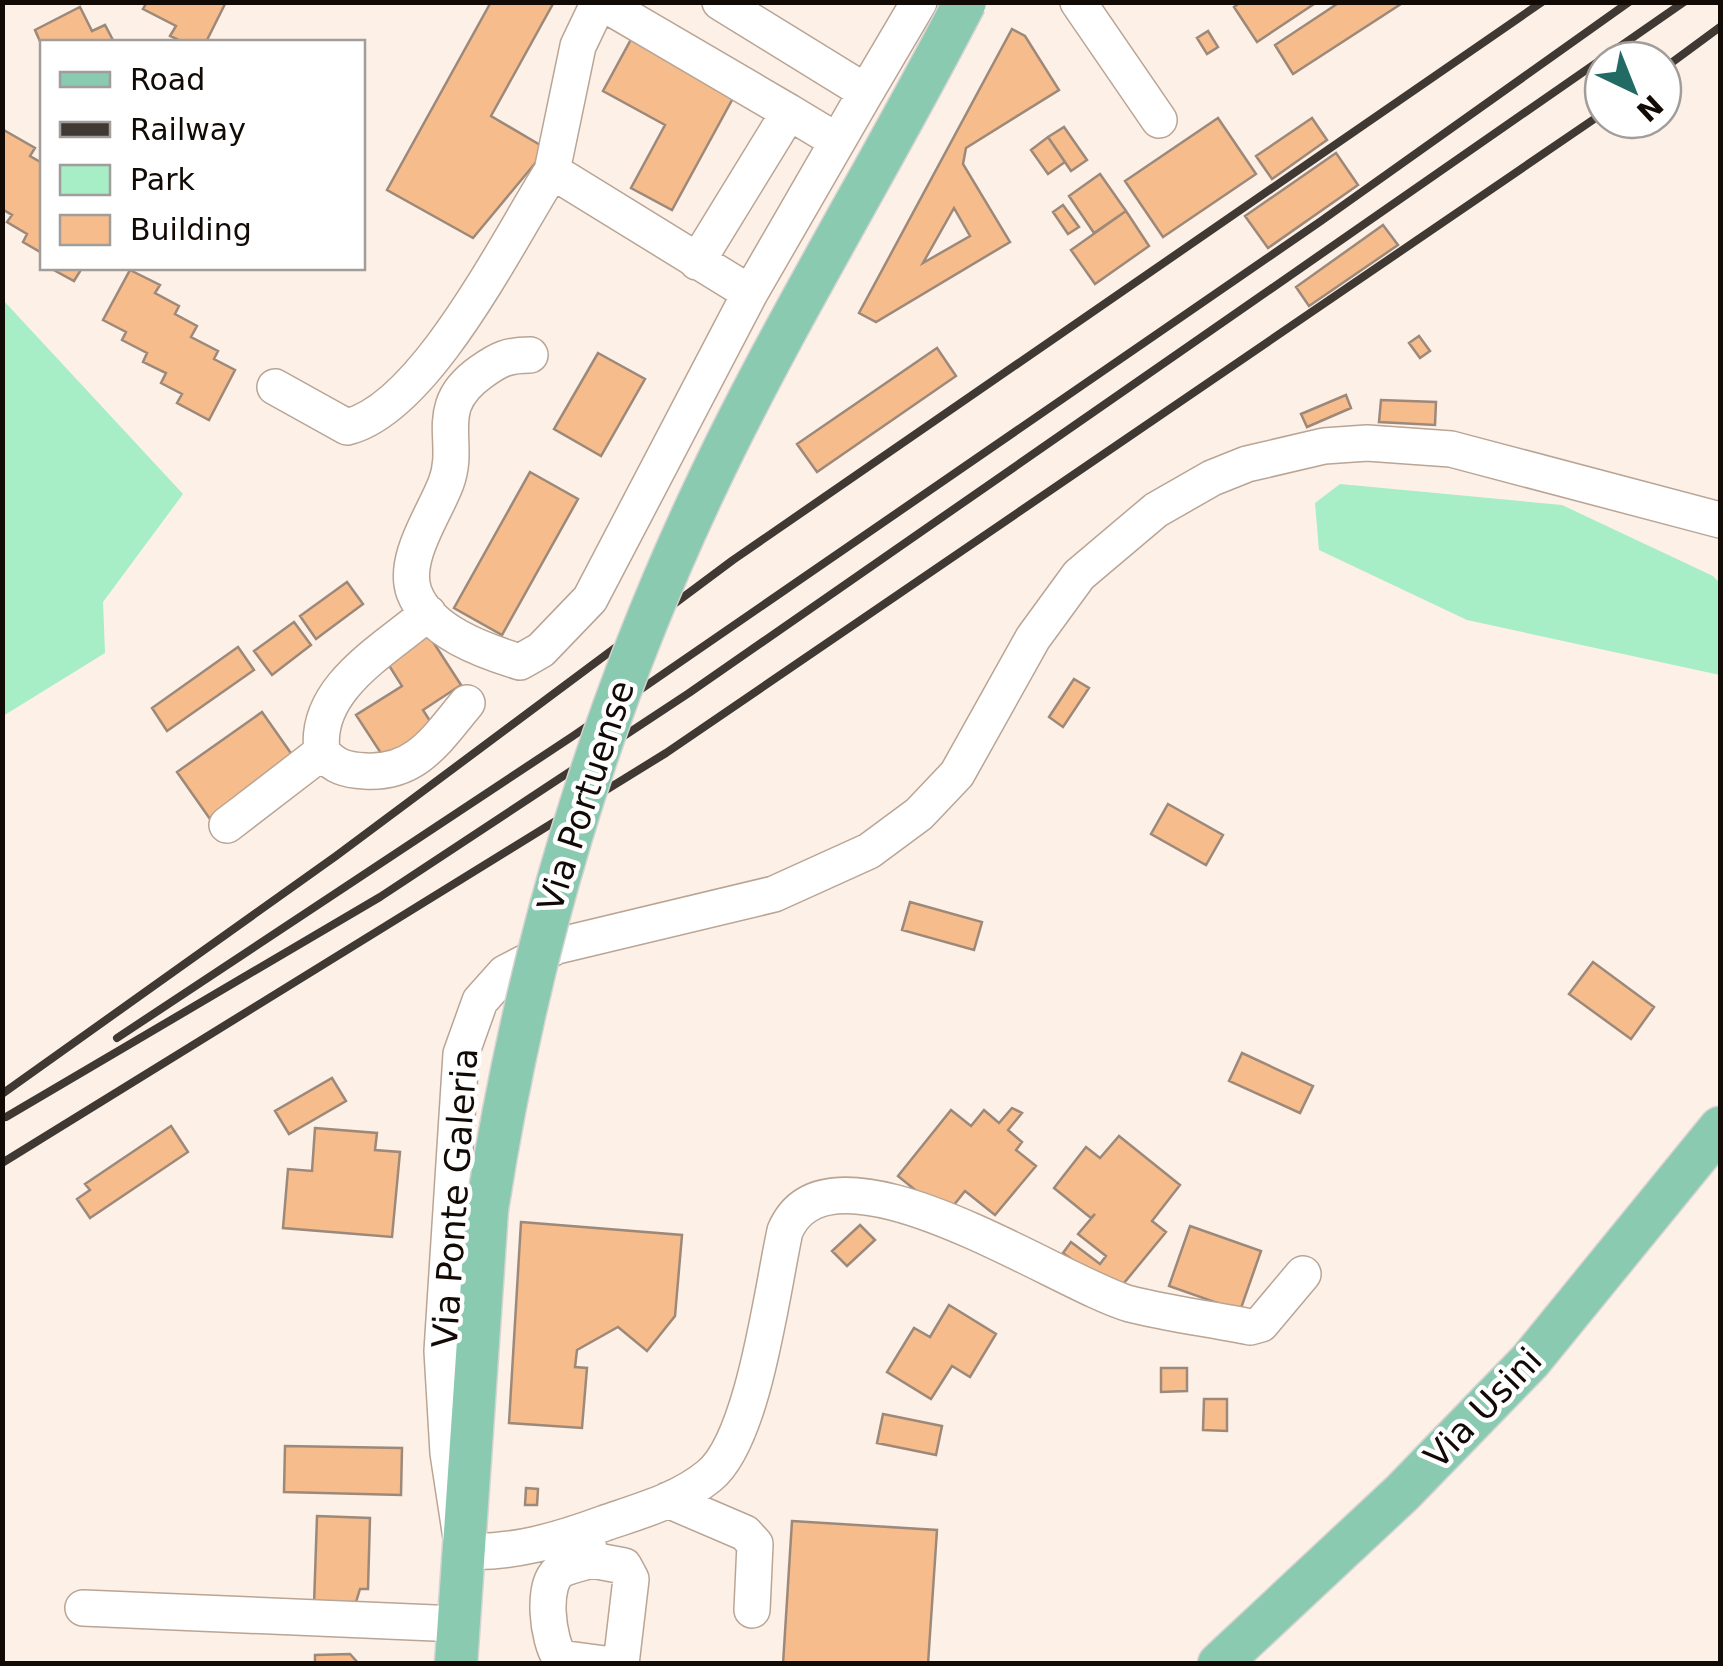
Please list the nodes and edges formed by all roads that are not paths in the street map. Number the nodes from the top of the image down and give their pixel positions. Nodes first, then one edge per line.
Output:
1 (600, 2) edge
2 (720, 2) edge
3 (919, 2) edge
4 (964, 2) edge
5 (1078, 2) edge
6 (644, 12) edge
7 (866, 92) junction
8 (789, 112) junction
9 (1158, 120) dead end
10 (836, 141) junction
11 (552, 171) junction
12 (697, 262) junction
13 (750, 293) junction
14 (530, 354) dead end
15 (275, 388) dead end
16 (1673, 510) junction
17 (1720, 520) edge
18 (1720, 548) edge
19 (428, 612) junction
20 (467, 703) dead end
21 (322, 752) junction
22 (226, 826) dead end
23 (1719, 1135) edge
24 (1302, 1274) dead end
25 (668, 1500) junction
26 (588, 1545) junction
27 (464, 1551) junction
28 (83, 1608) dead end
29 (752, 1610) dead end
30 (457, 1644) edge
31 (605, 1664) edge
32 (621, 1664) edge
33 (1219, 1664) edge

1 - 6 street
1 - 11 street
2 - 7 street
3 - 7 street
4 - 27 main road, Via Portuense, bridge
5 - 9 street
6 - 8 street
7 - 10 street
8 - 10 street
8 - 12 street
10 - 13 street
11 - 12 street
11 - 15 street
12 - 13 street
13 - 19 street
14 - 19 street
16 - 17 street, Via Ponte Galeria
16 - 18 street, Via Ponte Galeria
16 - 27 street, Via Ponte Galeria
19 - 21 street
20 - 21 street
21 - 22 street
23 - 33 main road, Via Usini
24 - 25 street
25 - 26 street
25 - 29 street
26 - 27 street
26 - 31 street
26 - 32 street
27 - 30 main road, Via Portuense
28 - 30 street

